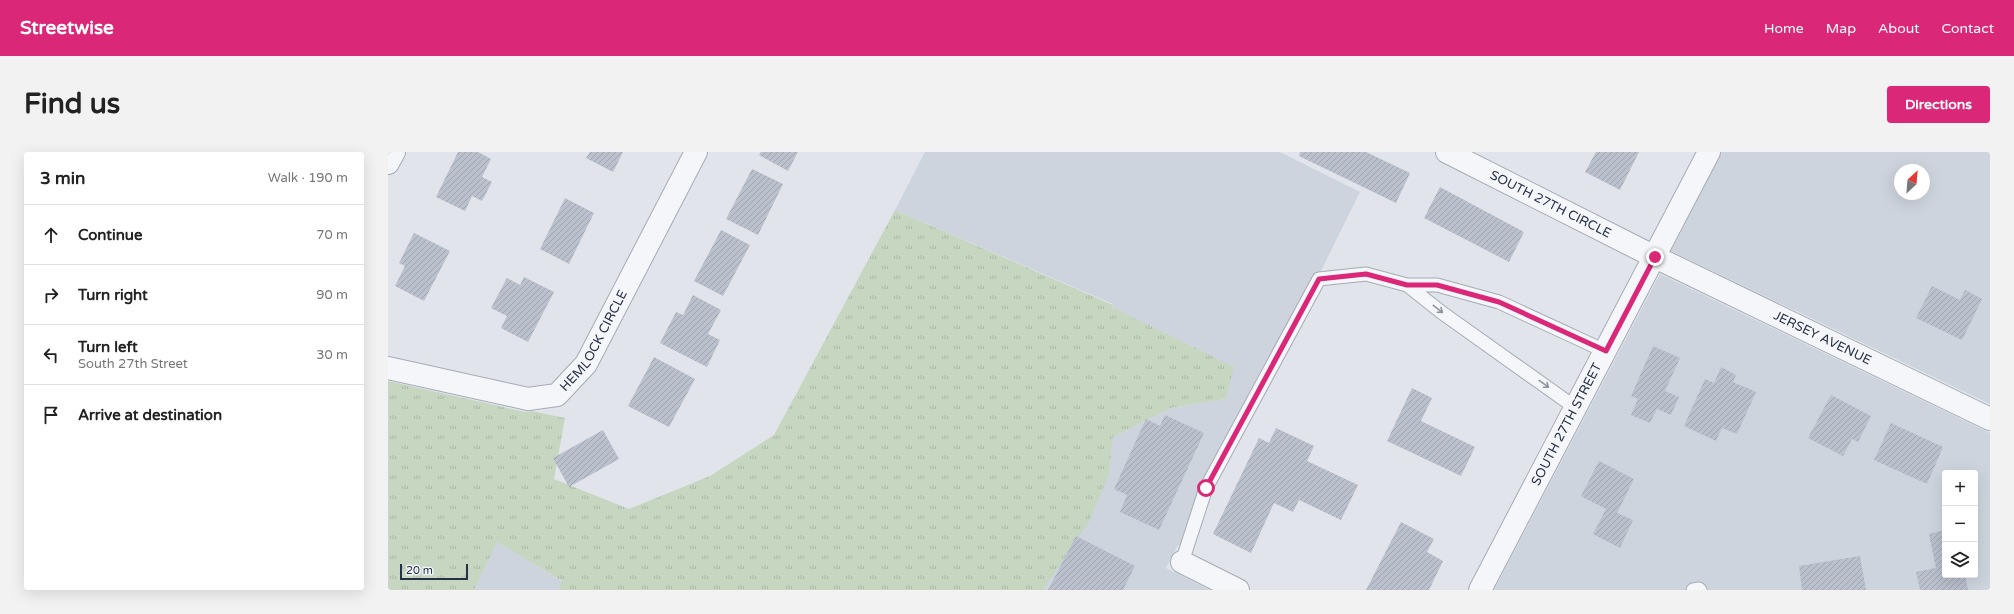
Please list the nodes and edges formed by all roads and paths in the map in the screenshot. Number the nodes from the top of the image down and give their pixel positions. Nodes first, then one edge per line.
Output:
1 (394, 152) edge
2 (696, 152) edge
3 (1447, 152) edge
4 (1709, 152) edge
5 (388, 163) edge
6 (1655, 257) junction
7 (1407, 285) junction
8 (1606, 351) junction
9 (388, 368) edge
10 (1576, 408) junction
11 (1990, 419) edge
12 (1182, 562) joint
13 (1238, 590) edge
14 (1480, 590) edge
15 (1693, 590) edge
16 (1700, 590) edge

1 - 5 street
2 - 9 street, HEMLOCK CIRCLE
3 - 6 street, SOUTH 27TH CIRCLE
4 - 6 street, SOUTH 27TH STREET
6 - 8 street, SOUTH 27TH STREET
6 - 11 street, JERSEY AVENUE
7 - 8 lane
7 -> 10 lane
7 - 12 lane
8 - 10 street, SOUTH 27TH STREET
10 - 14 street, SOUTH 27TH STREET
12 - 13 street
15 - 16 lane

